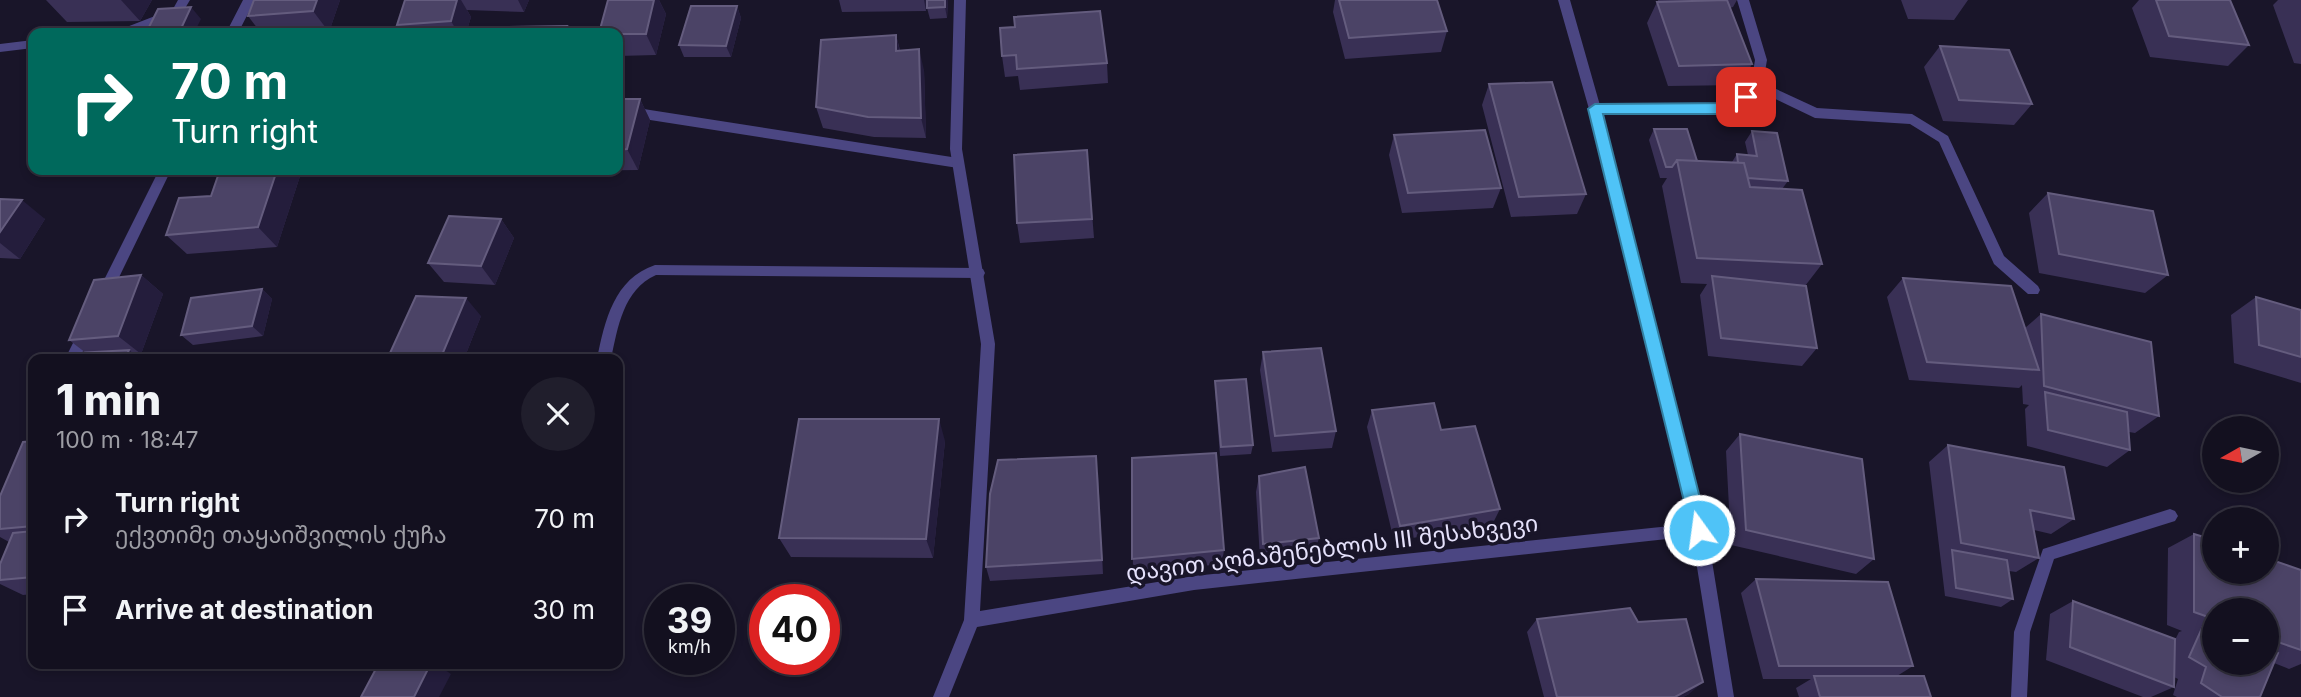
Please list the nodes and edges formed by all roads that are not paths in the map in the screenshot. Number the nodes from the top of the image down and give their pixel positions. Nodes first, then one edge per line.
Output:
1 (184, 0) edge
2 (248, 0) edge
3 (960, 0) edge
4 (1564, 0) edge
5 (1743, 0) edge
6 (136, 28) edge
7 (234, 28) edge
8 (28, 45) edge
9 (0, 48) edge
10 (1757, 85) junction
11 (1595, 109) junction
12 (623, 111) edge
13 (958, 163) junction
14 (163, 175) edge
15 (978, 273) junction
16 (2033, 290) dead end
17 (74, 354) edge
18 (605, 354) edge
19 (2169, 516) dead end
20 (1699, 530) junction
21 (972, 620) junction
22 (941, 697) edge
23 (1726, 697) edge
24 (2019, 697) edge

1 - 6 street
2 - 7 street
3 - 13 street
4 - 11 street
5 - 10 street
8 - 9 street
10 - 11 street
10 - 16 street
11 - 20 street
12 - 13 street
13 - 15 street
14 - 17 street
15 - 18 street
15 - 21 street
19 - 24 street
20 - 21 street, დავით აღმაშენებლის III შესახვევი
20 - 23 street
21 - 22 street

